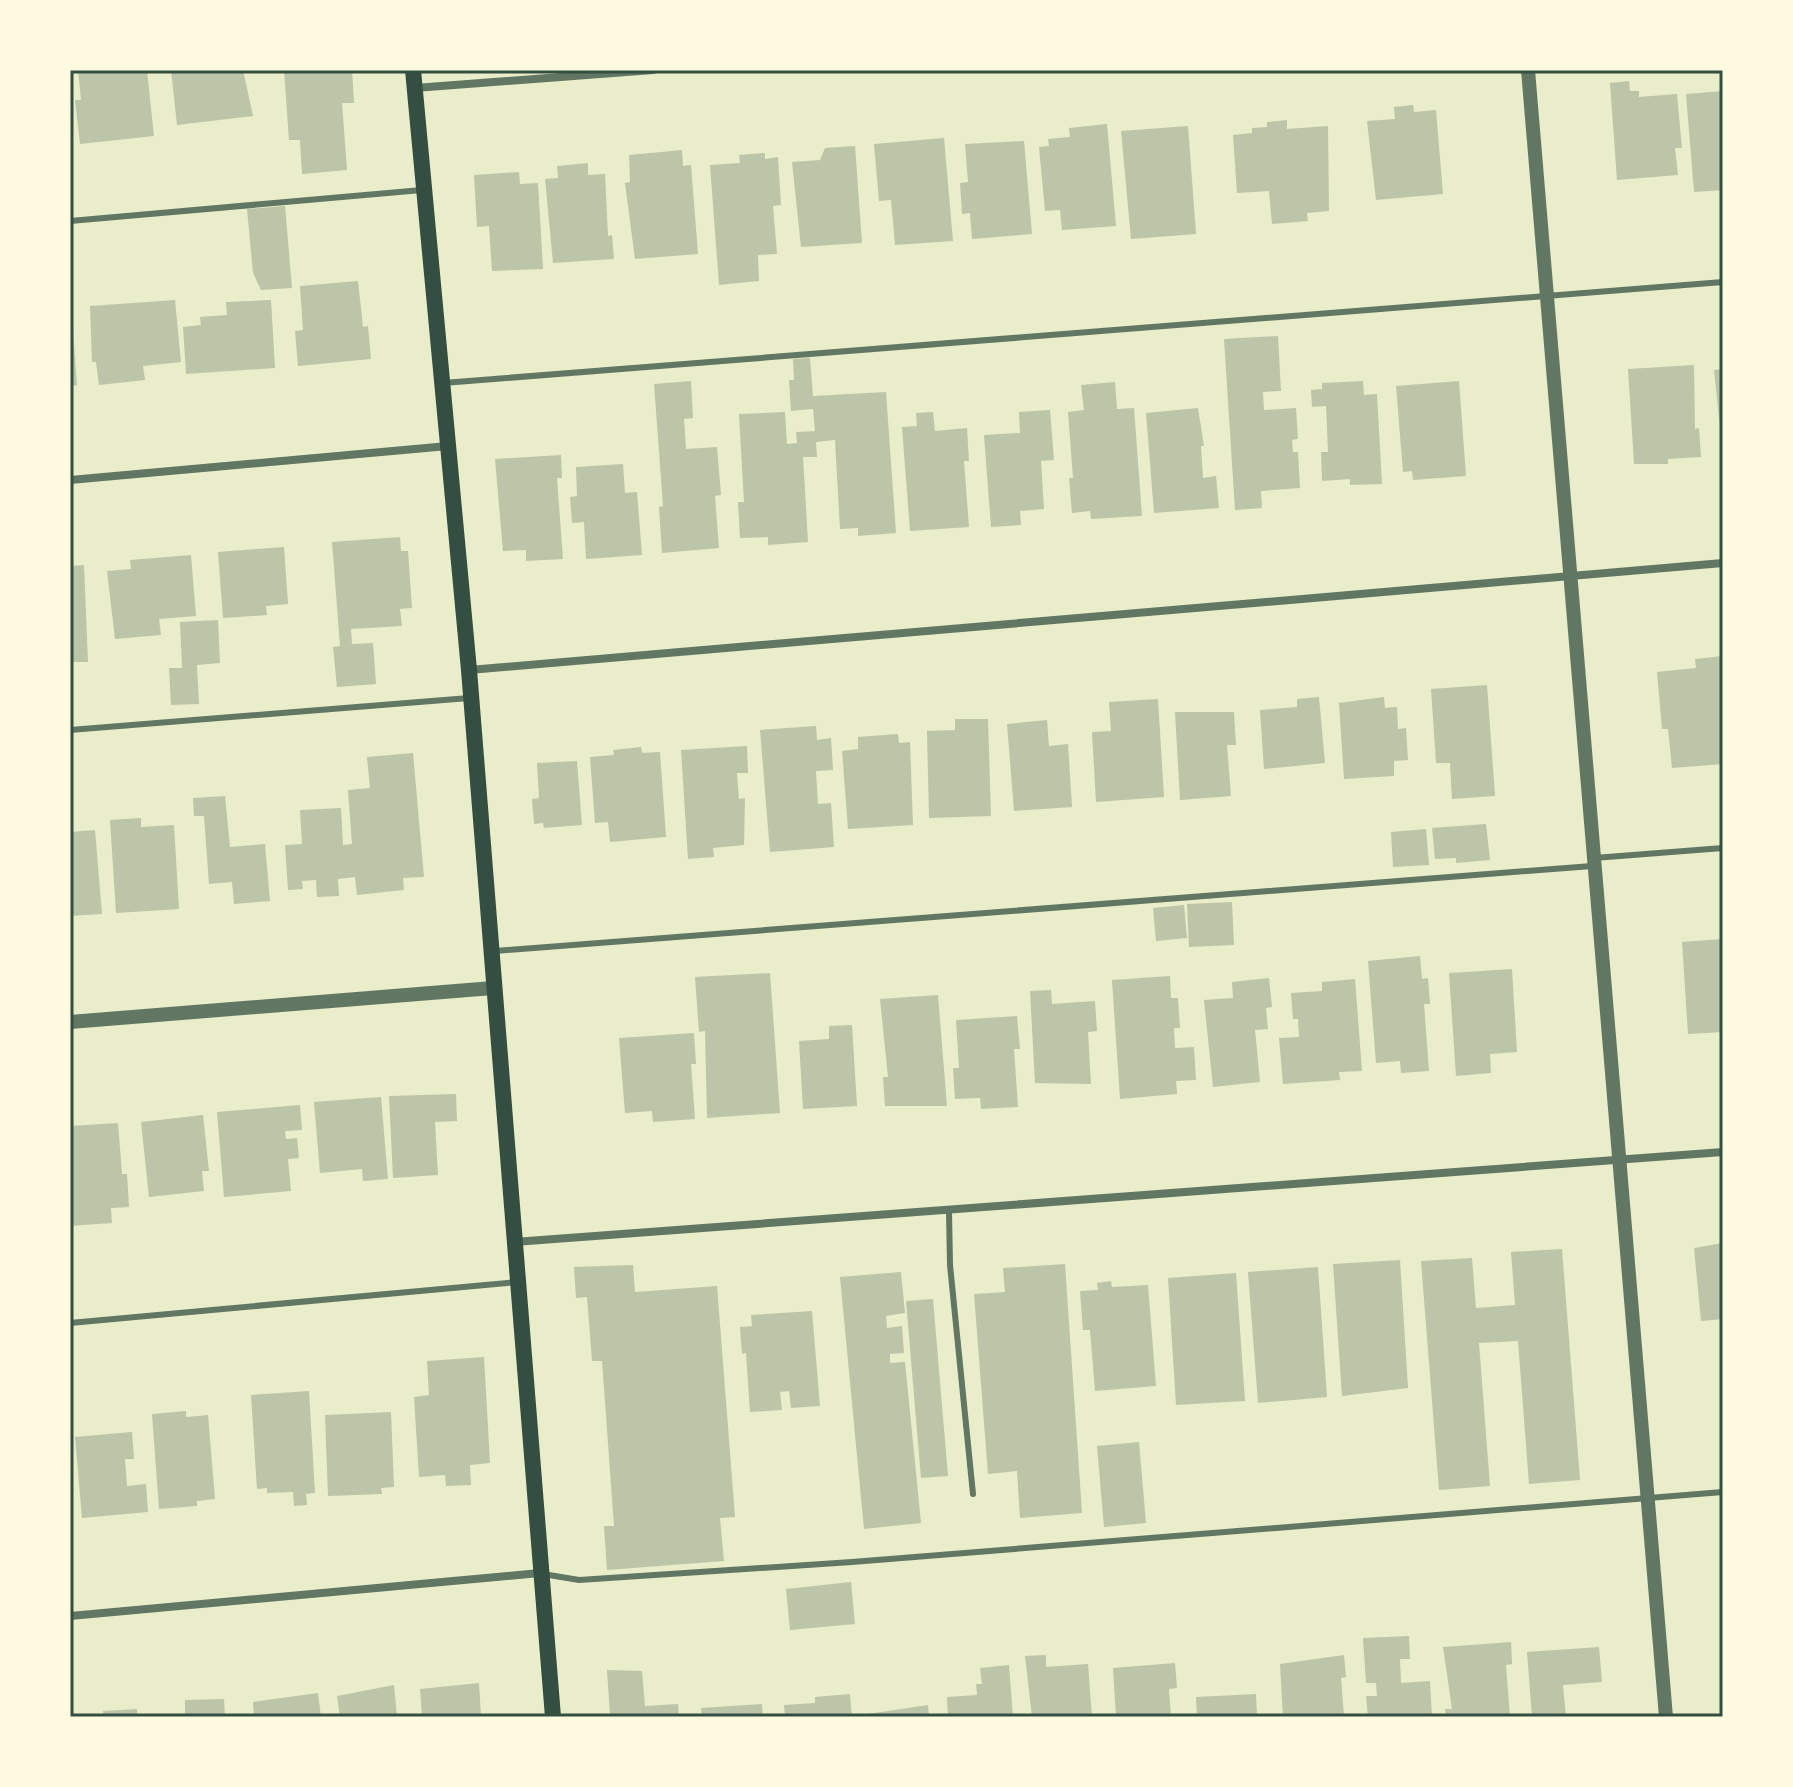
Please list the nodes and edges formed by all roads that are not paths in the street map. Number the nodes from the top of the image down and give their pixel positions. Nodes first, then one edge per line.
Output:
1 (413, 70) edge
2 (653, 70) edge
3 (1528, 70) edge
4 (415, 88) junction
5 (425, 190) junction
6 (70, 221) edge
7 (1723, 282) edge
8 (1547, 297) junction
9 (442, 383) junction
10 (448, 446) junction
11 (70, 480) edge
12 (1723, 563) edge
13 (1571, 576) junction
14 (469, 670) junction
15 (471, 698) junction
16 (70, 730) edge
17 (1723, 848) edge
18 (1595, 862) junction
19 (491, 951) junction
20 (493, 988) junction
21 (70, 1022) edge
22 (1723, 1152) edge
23 (1620, 1160) junction
24 (949, 1212) junction
25 (514, 1242) junction
26 (517, 1282) junction
27 (70, 1323) edge
28 (1723, 1492) edge
29 (973, 1494) dead end
30 (1648, 1498) junction
31 (540, 1573) junction
32 (70, 1616) edge
33 (553, 1717) edge
34 (1666, 1717) edge

1 - 4 main road
2 - 4 street
3 - 8 street
4 - 5 main road
5 - 6 lane
5 - 9 main road
7 - 8 lane
8 - 9 lane
8 - 13 street
9 - 10 main road
10 - 11 street
10 - 14 main road
12 - 13 street
13 - 14 street
13 - 18 street
14 - 15 main road
15 - 16 lane
15 - 19 main road
17 - 18 lane
18 - 19 lane
18 - 23 street
19 - 20 main road
20 - 21 street
20 - 25 main road
22 - 23 street
23 - 24 street
23 - 30 street
24 - 25 street
24 - 29 lane
25 - 26 main road
26 - 27 lane
26 - 31 main road
28 - 30 lane
30 - 31 lane
30 - 34 street
31 - 32 street
31 - 33 main road

